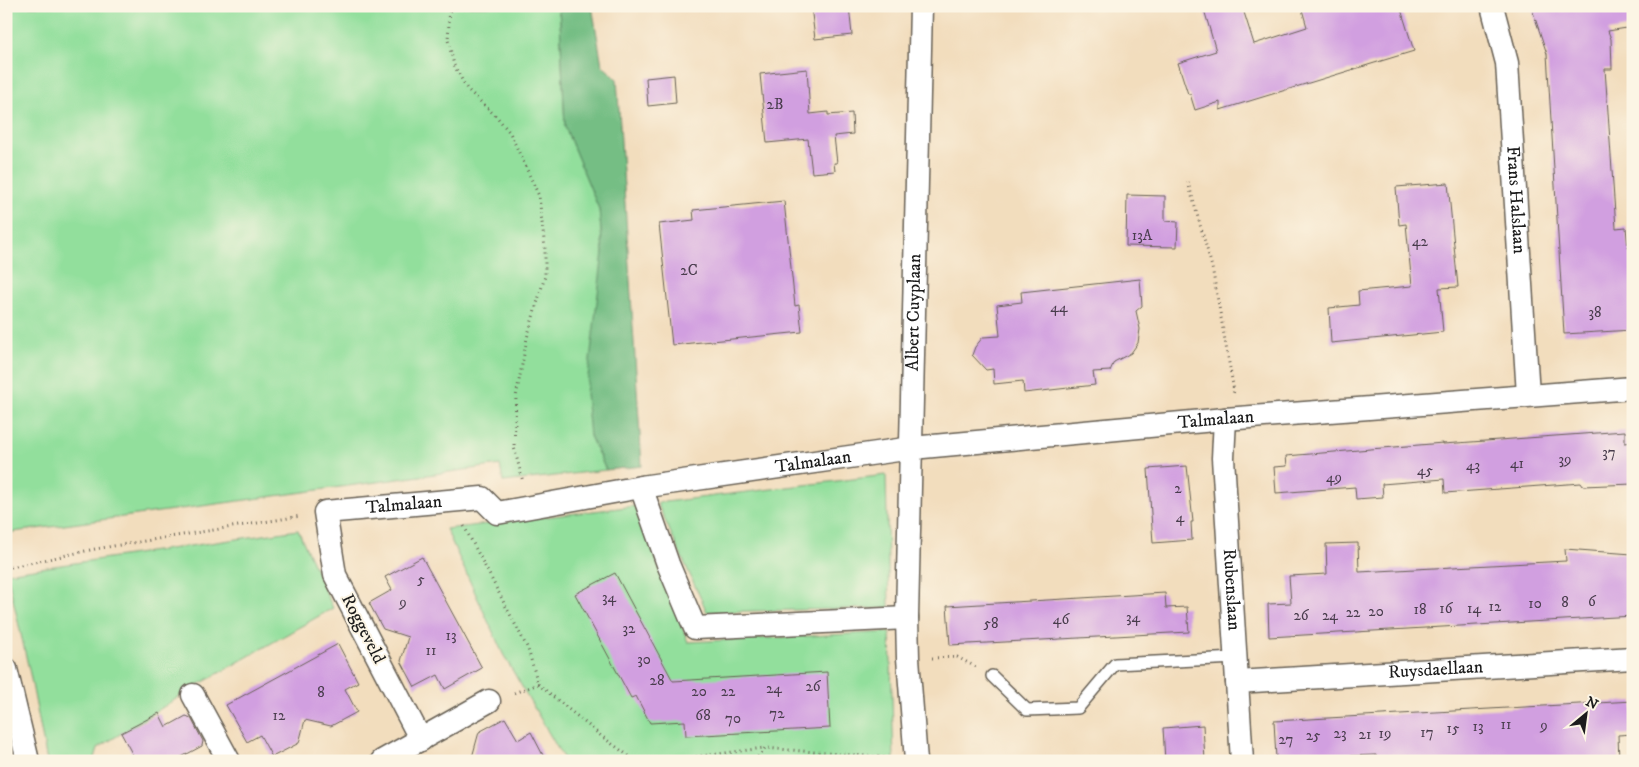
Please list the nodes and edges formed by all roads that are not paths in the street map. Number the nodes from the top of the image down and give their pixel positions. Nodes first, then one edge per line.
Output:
1 (921, 6) edge
2 (1492, 6) edge
3 (1633, 388) edge
4 (1528, 395) junction
5 (1225, 419) junction
6 (912, 448) junction
7 (641, 487) junction
8 (325, 512) joint
9 (907, 618) junction
10 (1236, 658) junction
11 (1633, 658) edge
12 (6, 669) edge
13 (992, 676) road end
14 (1237, 682) junction
15 (193, 695) dead end
16 (489, 701) dead end
17 (421, 740) junction
18 (916, 760) edge
19 (28, 761) edge
20 (229, 761) edge
21 (382, 761) edge
22 (1242, 761) edge

1 - 6 street, Albert Cuyplaan
2 - 4 street, Frans Halslaan
3 - 4 street, Talmalaan
4 - 5 street, Talmalaan
5 - 6 street, Talmalaan
5 - 10 street, Rubenslaan
6 - 7 street, Talmalaan
6 - 9 street, Albert Cuyplaan
7 - 8 street, Talmalaan
7 - 9 street
8 - 17 street, Roggeveld
9 - 18 street, Albert Cuyplaan
10 - 13 lane
10 - 14 street, Rubenslaan
11 - 14 street, Ruysdaellaan
12 - 19 street
14 - 22 street, Rubenslaan
15 - 20 street
16 - 17 street
17 - 21 street

